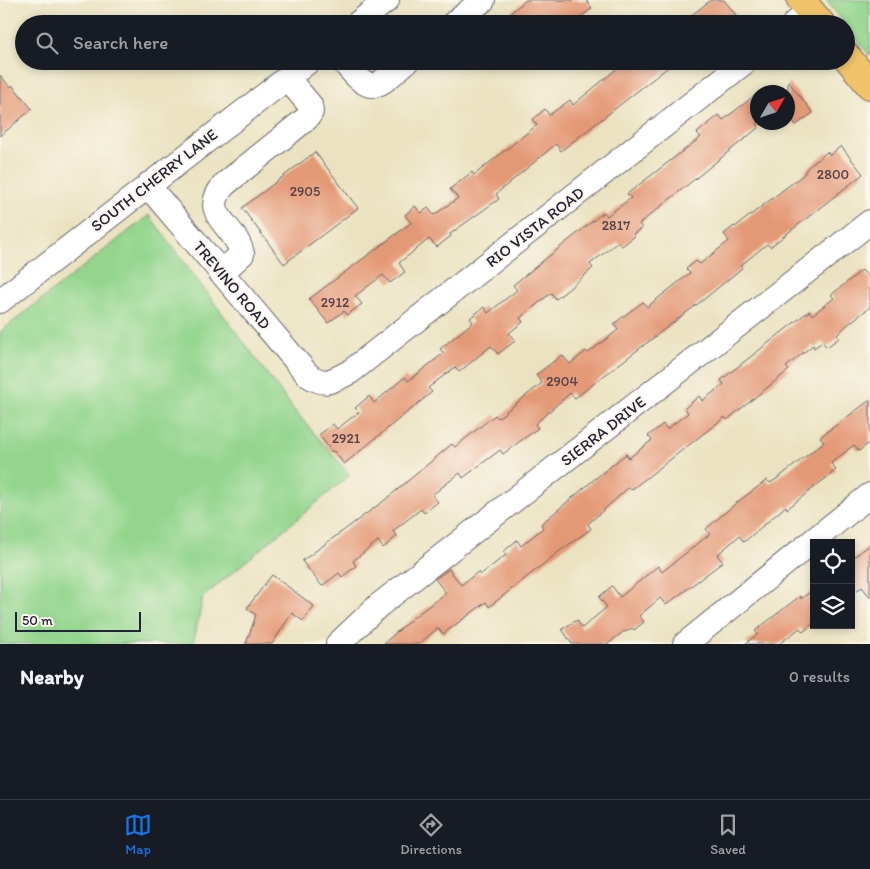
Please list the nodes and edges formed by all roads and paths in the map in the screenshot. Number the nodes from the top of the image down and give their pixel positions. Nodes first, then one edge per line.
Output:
1 (483, 0) edge
2 (381, 2) edge
3 (367, 15) edge
4 (465, 15) edge
5 (855, 67) edge
6 (298, 70) edge
7 (350, 70) edge
8 (396, 70) edge
9 (735, 70) edge
10 (288, 78) junction
11 (870, 85) edge
12 (149, 184) junction
13 (870, 222) edge
14 (221, 273) junction
15 (0, 300) edge
16 (319, 382) joint
17 (870, 495) edge
18 (338, 644) edge
19 (685, 644) edge

1 - 4 street
2 - 3 street
5 - 11 main road
6 - 10 street, SOUTH CHERRY LANE
7 - 8 street
9 - 16 street, RIO VISTA ROAD
10 - 12 street, SOUTH CHERRY LANE
10 - 14 street
12 - 14 street, TREVINO ROAD
12 - 15 street, SOUTH CHERRY LANE
13 - 18 street, SIERRA DRIVE
14 - 16 street, TREVINO ROAD
17 - 19 street

